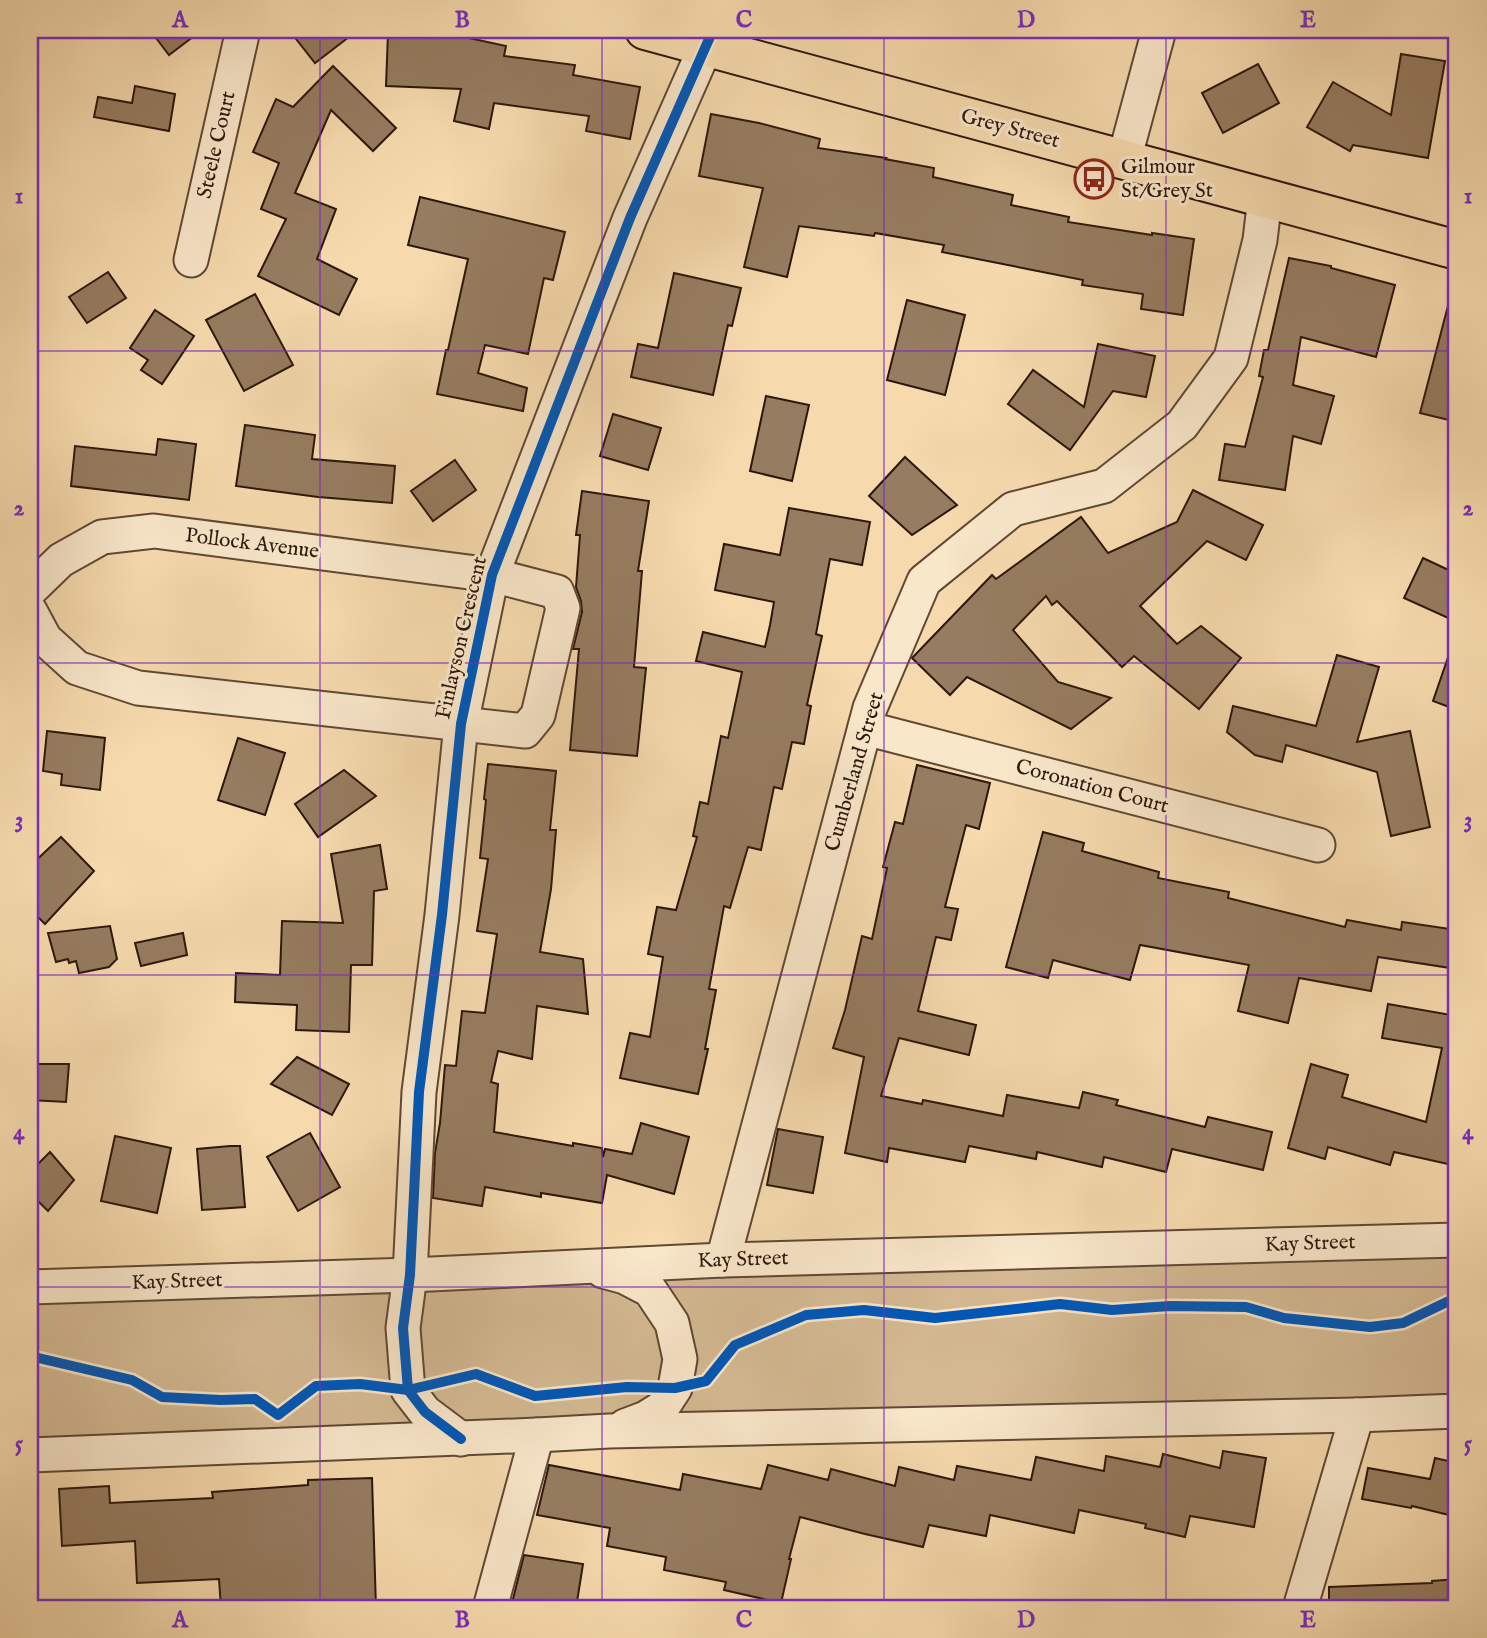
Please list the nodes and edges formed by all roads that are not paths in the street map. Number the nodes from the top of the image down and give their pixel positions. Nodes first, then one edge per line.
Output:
1 (243, 30) edge
2 (645, 30) edge
3 (1159, 30) edge
4 (709, 38) edge
5 (1124, 160) junction
6 (1265, 198) junction
7 (1457, 250) edge
8 (191, 260) dead end
9 (492, 575) junction
10 (30, 590) edge
11 (30, 611) edge
12 (461, 724) junction
13 (865, 728) junction
14 (1318, 845) dead end
15 (1457, 1240) edge
16 (723, 1260) junction
17 (587, 1266) junction
18 (410, 1275) junction
19 (30, 1287) edge
20 (1457, 1410) edge
21 (1357, 1415) junction
22 (609, 1431) junction
23 (537, 1436) junction
24 (461, 1438) junction
25 (30, 1455) edge
26 (490, 1608) edge
27 (1300, 1608) edge

1 - 8 street, Steele Court
2 - 4 main road, Grey Street
3 - 5 street
4 - 5 main road, Grey Street
4 - 9 street, Finlayson Crescent
5 - 6 main road, Grey Street
6 - 7 main road, Grey Street
6 - 13 street, Cumberland Street
9 - 10 street, Pollock Avenue
9 - 12 street, Finlayson Crescent
9 - 12 street, Finlayson Crescent
11 - 12 street
12 - 18 street, Finlayson Crescent
13 - 14 street, Coronation Court
13 - 16 street, Cumberland Street
15 - 16 street, Kay Street
16 - 17 street, Kay Street
17 - 18 street, Kay Street
17 - 22 street
18 - 19 street, Kay Street
18 - 24 street
20 - 21 street
21 - 22 street
21 - 27 street
22 - 23 street
23 - 24 street
23 - 26 street
24 - 25 street

